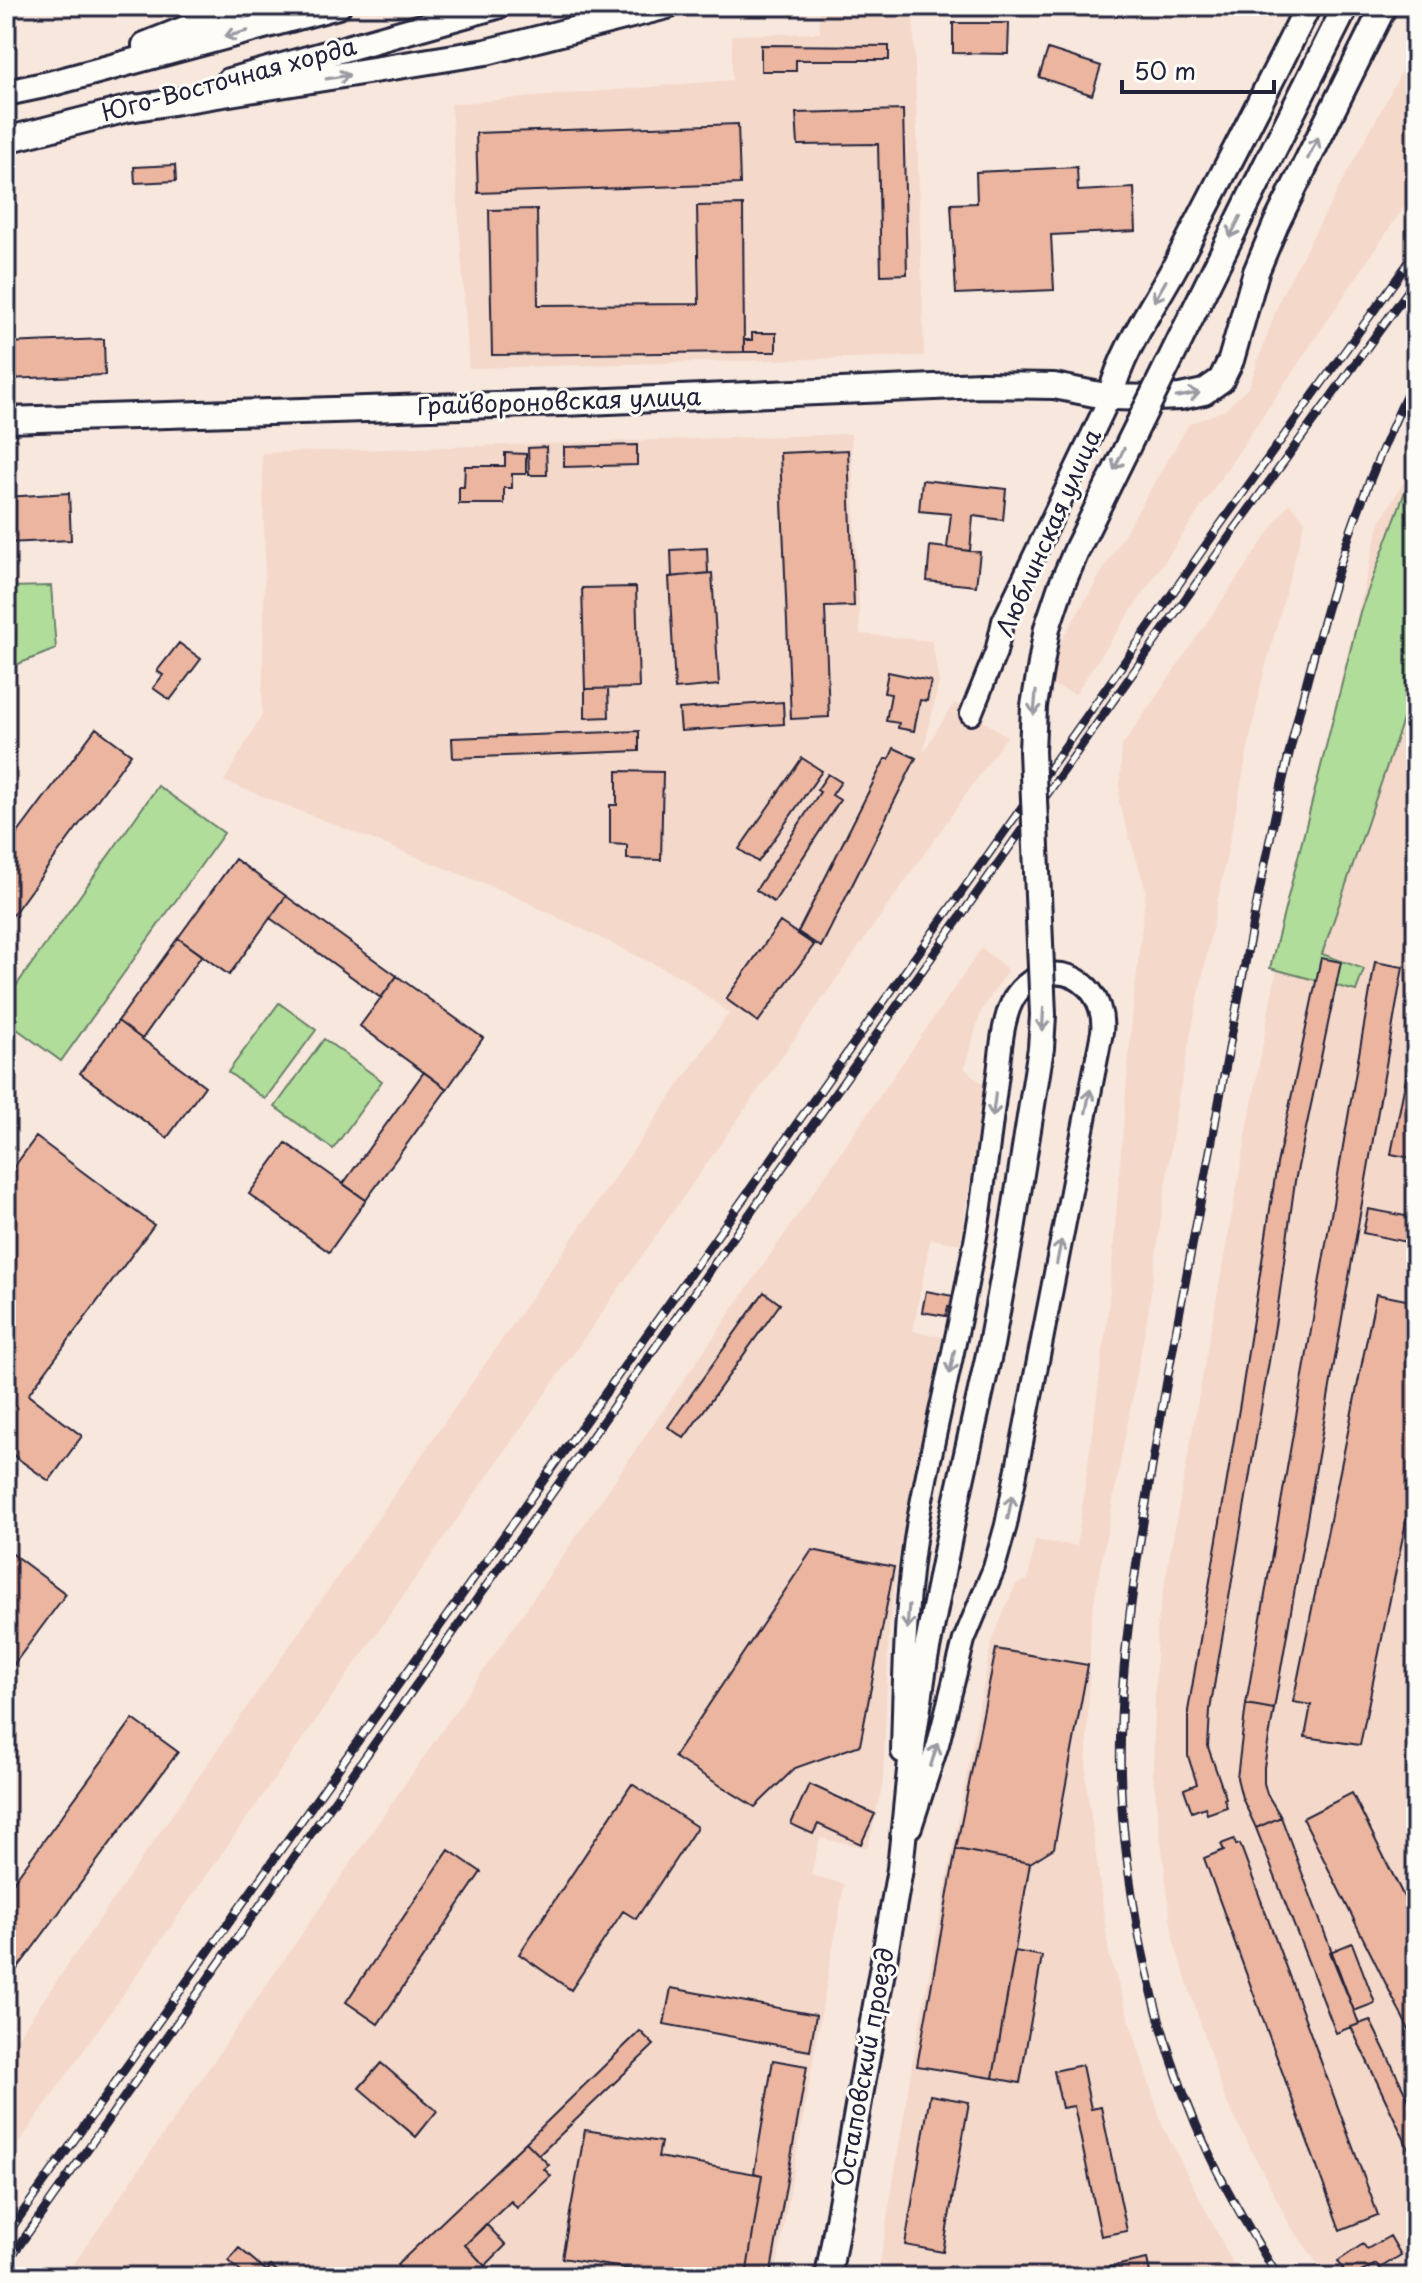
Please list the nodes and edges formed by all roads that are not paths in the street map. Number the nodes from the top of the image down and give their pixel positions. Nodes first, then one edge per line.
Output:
1 (243, 6) edge
2 (338, 6) edge
3 (497, 6) edge
4 (667, 6) edge
5 (1308, 6) edge
6 (1346, 6) edge
7 (1384, 6) edge
8 (49, 84) junction
9 (6, 93) edge
10 (123, 110) junction
11 (6, 140) edge
12 (1110, 397) junction
13 (6, 420) edge
14 (971, 714) dead end
15 (904, 1820) junction
16 (902, 1856) junction
17 (828, 2277) edge

1 - 8 main road
2 -> 8 main road, Юго-Восточная хорда
3 - 10 main road, Юго-Восточная хорда
10 -> 4 main road
5 -> 12 main road, Люблинская улица
6 -> 15 main road, Остаповский проезд, bridge
12 -> 7 main road
8 - 9 main road, Юго-Восточная хорда
10 - 11 main road, Юго-Восточная хорда
12 - 13 main road, Грайвороновская улица
12 - 14 street, Люблинская улица
15 - 16 main road, Остаповский проезд
16 -> 15 street
16 - 17 main road, Остаповский проезд

